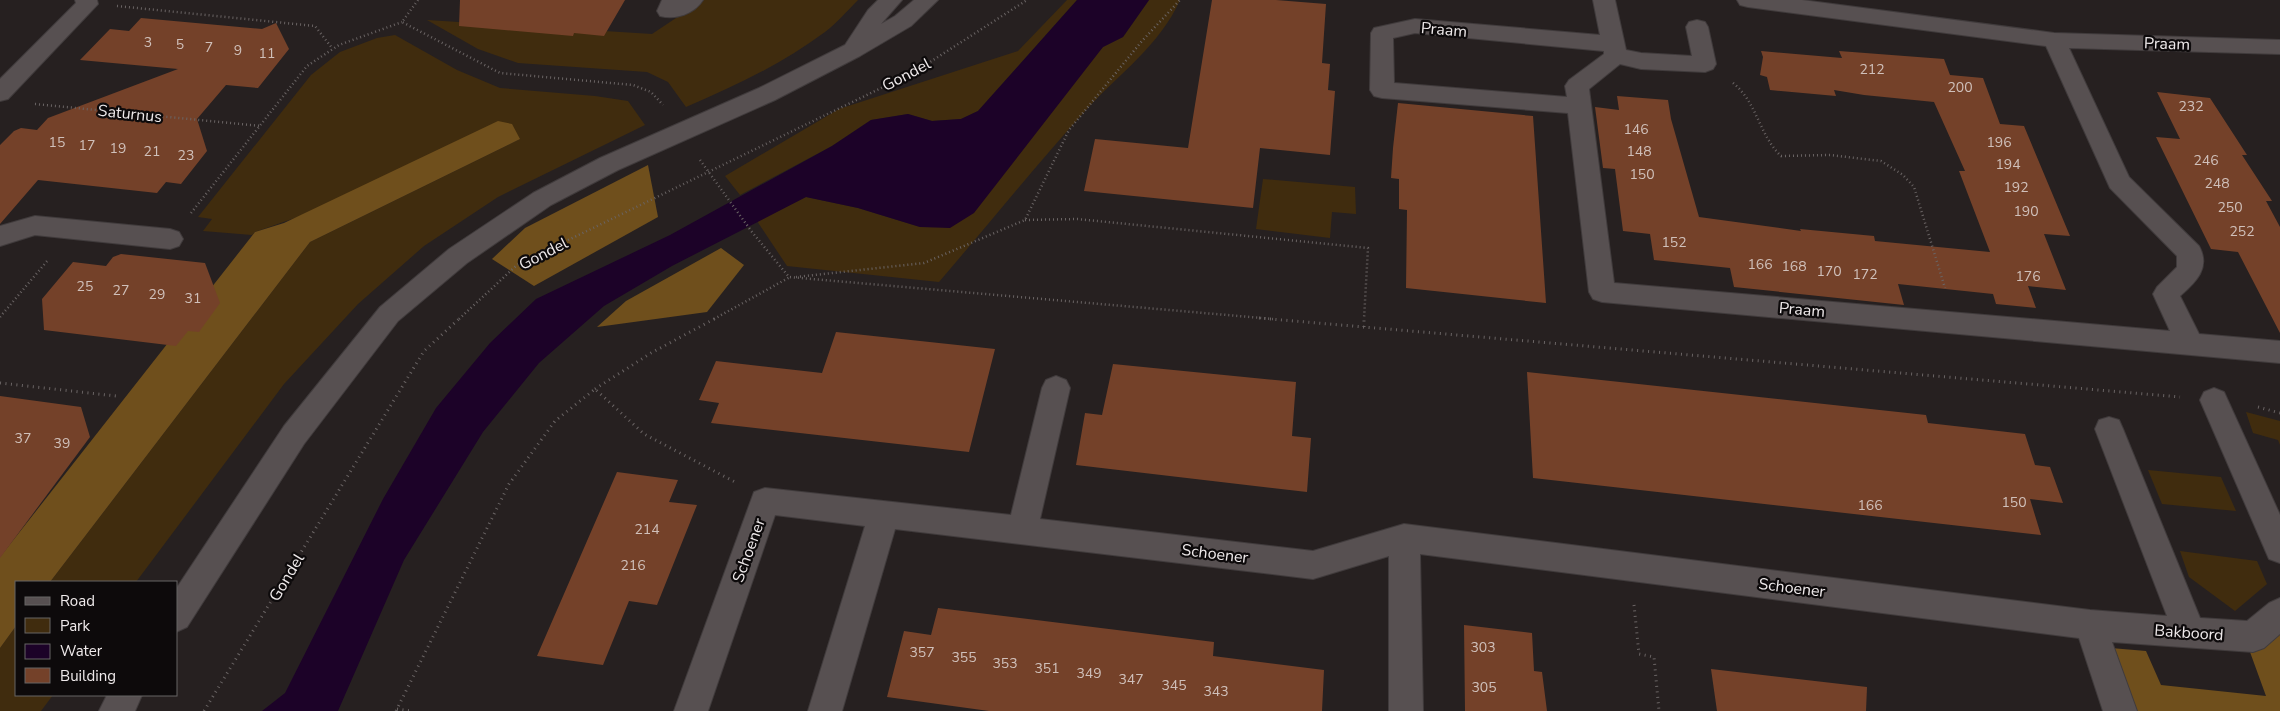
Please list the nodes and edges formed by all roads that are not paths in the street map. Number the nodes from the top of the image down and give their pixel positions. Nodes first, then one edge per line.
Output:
1 (673, 0) edge
2 (692, 0) edge
3 (891, 0) edge
4 (927, 0) edge
5 (1604, 0) edge
6 (1748, 0) edge
7 (87, 2) edge
8 (1697, 27) dead end
9 (2054, 40) junction
10 (2280, 47) edge
11 (1615, 50) junction
12 (852, 51) junction
13 (0, 93) edge
14 (1581, 106) junction
15 (0, 236) edge
16 (170, 239) road end
17 (2189, 342) junction
18 (2280, 352) edge
19 (1056, 388) dead end
20 (2214, 400) road end
21 (2109, 429) dead end
22 (884, 514) junction
23 (1022, 530) junction
24 (1404, 538) junction
25 (2280, 549) edge
26 (2280, 613) edge
27 (178, 614) edge
28 (2090, 625) junction
29 (2190, 633) junction
30 (125, 696) edge
31 (116, 711) edge
32 (691, 711) edge
33 (825, 711) edge
34 (1406, 711) edge
35 (2120, 711) edge

1 - 2 street
3 - 12 street
4 - 12 street
5 - 11 street
6 - 9 street, Praam
7 - 13 street
8 - 11 street, Praam
9 - 10 street, Praam
9 - 17 street
11 - 14 street, Praam
11 - 14 street, Praam
12 - 27 street
14 - 17 street, Praam
15 - 16 street
17 - 18 street, Praam
19 - 23 street
20 - 25 street
21 - 29 street
22 - 23 street, Schoener
22 - 32 street, Schoener
22 - 33 street
23 - 24 street, Schoener
24 - 28 street, Schoener
24 - 34 street
26 - 29 street, Bakboord
28 - 29 street, Bakboord
28 - 35 street
30 - 31 street

